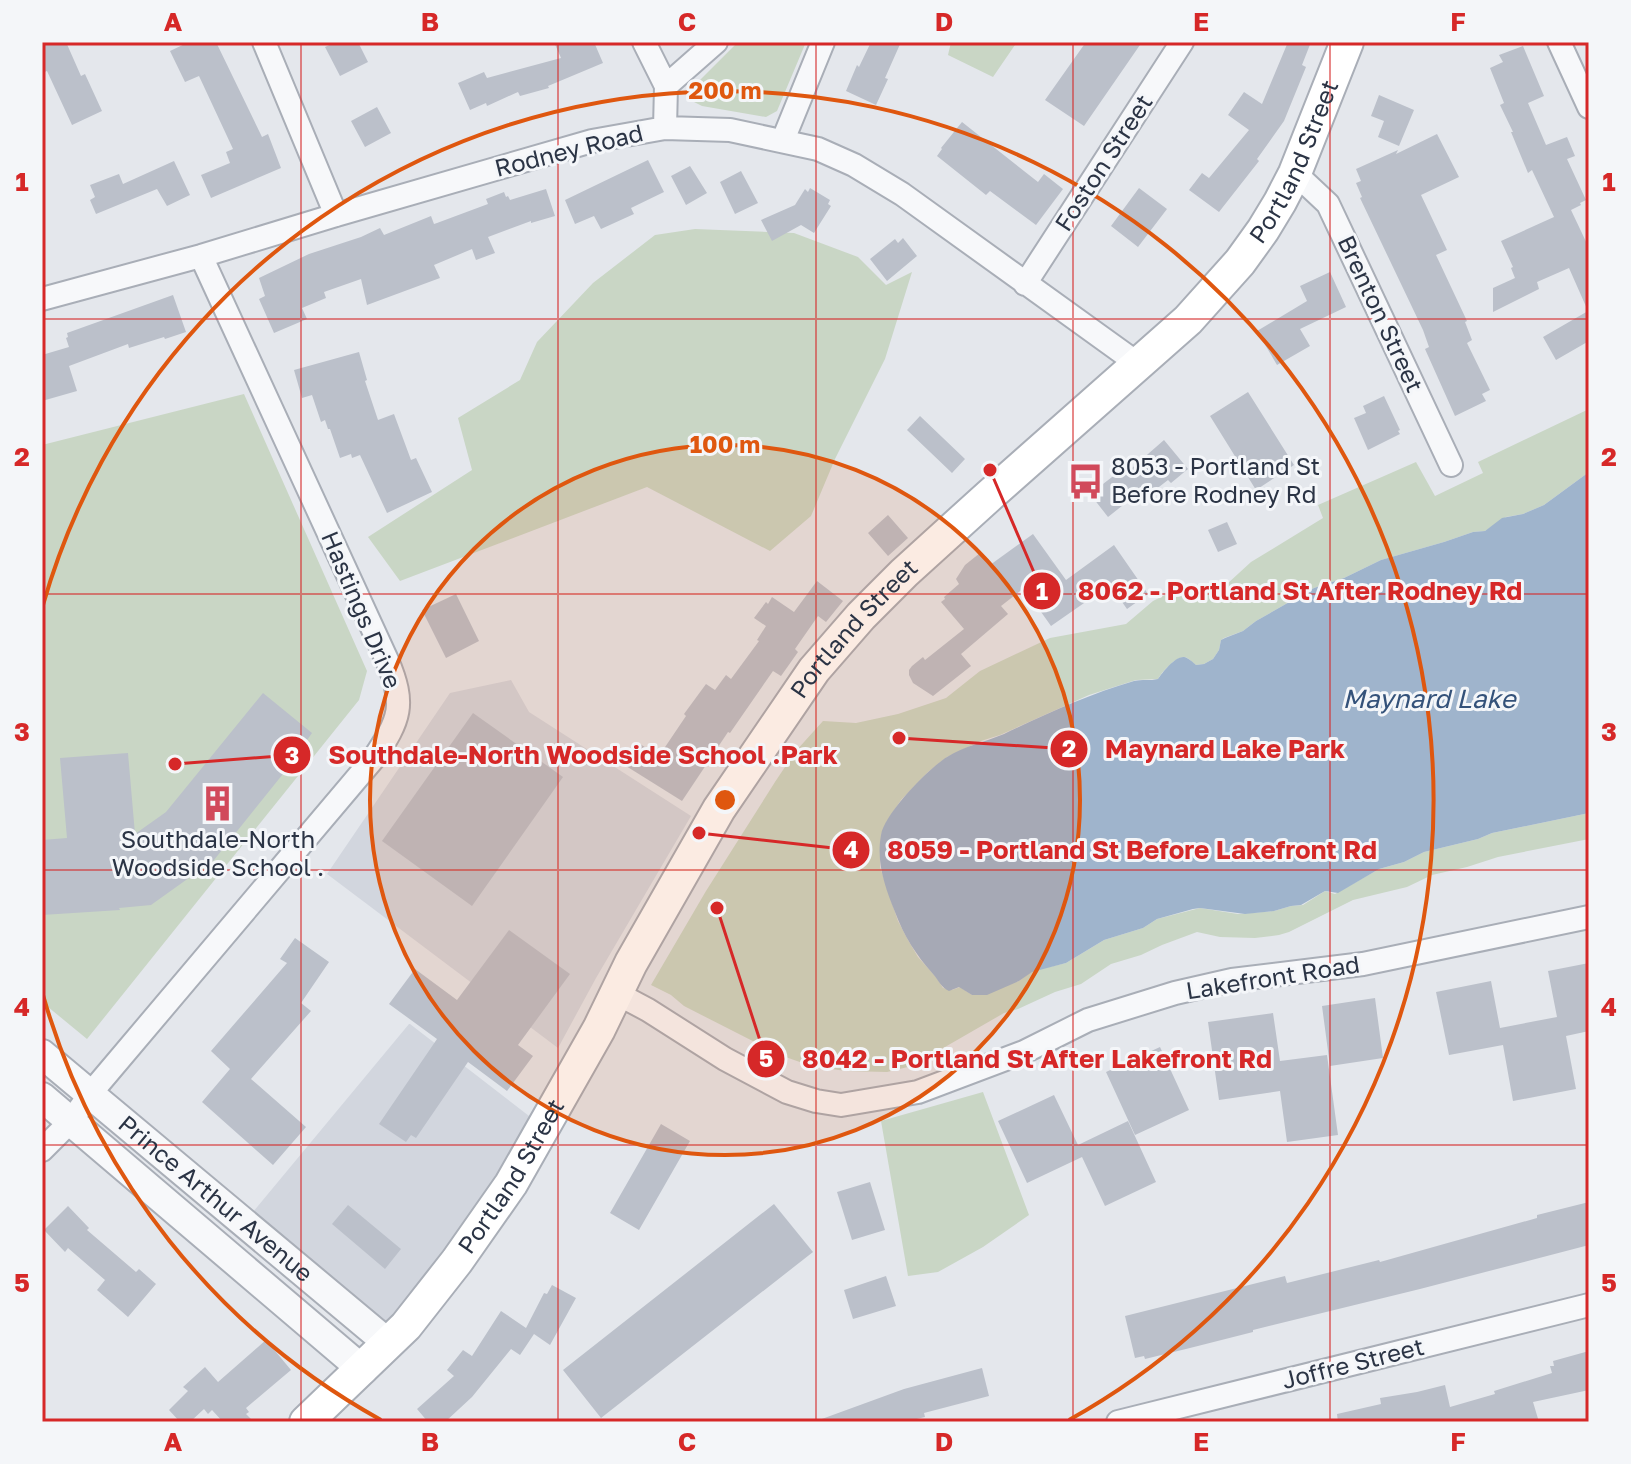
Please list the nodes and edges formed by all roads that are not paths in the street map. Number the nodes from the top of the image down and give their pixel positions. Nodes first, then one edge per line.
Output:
1 (264, 42) edge
2 (644, 42) edge
3 (716, 42) edge
4 (823, 42) edge
5 (1182, 42) edge
6 (1347, 42) edge
7 (1559, 42) edge
8 (666, 86) junction
9 (1589, 107) edge
10 (665, 128) junction
11 (783, 140) junction
12 (1295, 173) junction
13 (336, 215) junction
14 (201, 256) junction
15 (1025, 284) junction
16 (42, 299) edge
17 (1143, 360) junction
18 (1451, 465) dead end
19 (1589, 917) edge
20 (616, 993) junction
21 (42, 1054) edge
22 (90, 1094) junction
23 (42, 1097) edge
24 (71, 1121) junction
25 (42, 1150) edge
26 (1589, 1305) edge
27 (389, 1344) junction
28 (363, 1370) junction
29 (306, 1422) edge
30 (1118, 1422) edge

1 - 13 street
2 - 8 street
3 - 8 street
4 - 11 street
5 - 15 street, Foston Street
6 - 12 main road, Portland Street
7 - 9 street
8 - 10 street
10 - 11 street, Rodney Road
10 - 13 street, Rodney Road
11 - 15 street, Rodney Road
12 - 17 main road, Portland Street
12 - 18 street, Brenton Street
13 - 14 street, Rodney Road
14 - 16 street, Rodney Road
14 - 22 street, Hastings Drive
15 - 17 street, Rodney Road
17 - 20 main road, Portland Street
19 - 20 street, Lakefront Road
20 - 27 main road, Portland Street
21 - 22 street, Prince Arthur Avenue
22 - 24 street, Hastings Drive
22 - 27 street, Prince Arthur Avenue
23 - 24 street, Prince Arthur Avenue
24 - 25 street, Hastings Drive
24 - 28 street, Prince Arthur Avenue
26 - 30 street, Joffre Street
27 - 28 main road, Portland Street
28 - 29 main road, Portland Street

